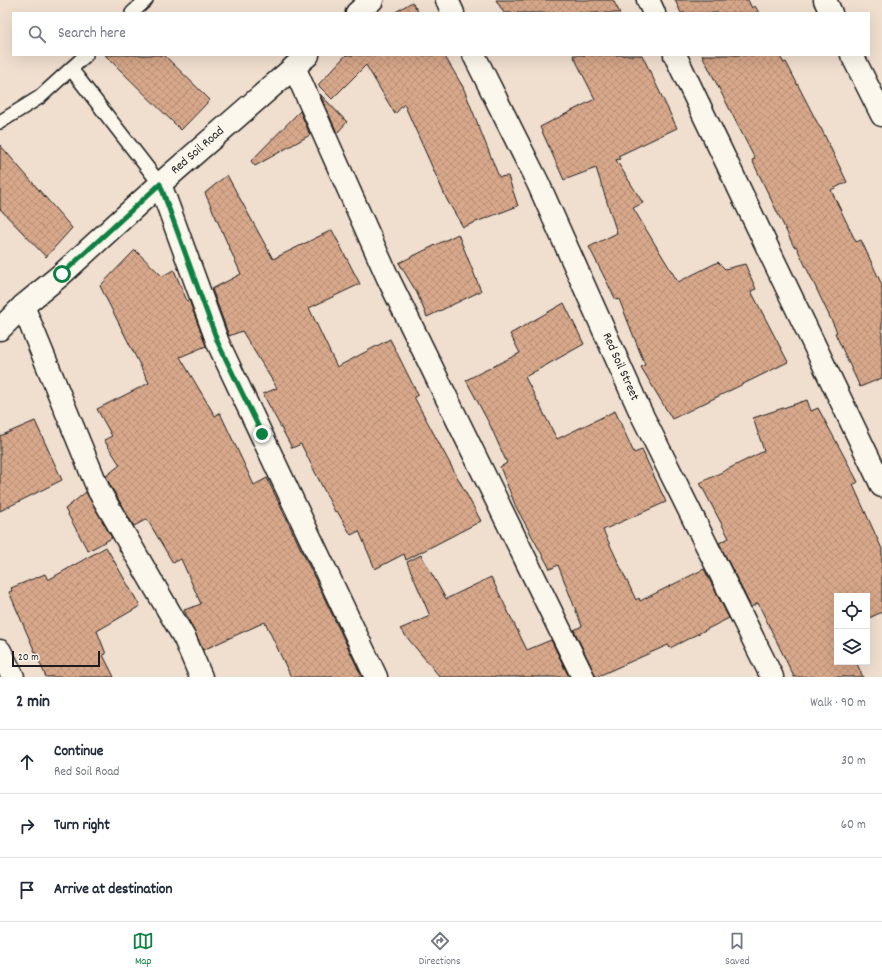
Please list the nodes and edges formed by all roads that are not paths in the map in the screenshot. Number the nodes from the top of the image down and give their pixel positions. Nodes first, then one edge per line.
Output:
1 (146, 0) edge
2 (372, 0) edge
3 (447, 0) edge
4 (648, 0) edge
5 (825, 0) edge
6 (133, 12) edge
7 (358, 12) edge
8 (453, 12) edge
9 (654, 12) edge
10 (831, 12) edge
11 (85, 56) edge
12 (474, 56) edge
13 (675, 56) edge
14 (852, 56) edge
15 (301, 61) edge
16 (71, 69) junction
17 (882, 115) edge
18 (0, 122) edge
19 (160, 184) junction
20 (23, 306) junction
21 (0, 329) edge
22 (882, 486) edge
23 (0, 651) edge
24 (13, 677) edge
25 (201, 677) edge
26 (376, 677) edge
27 (583, 677) edge
28 (772, 677) edge

1 - 6 lane
2 - 7 street
3 - 8 street
4 - 9 street
5 - 10 street
11 - 16 lane
12 - 28 street, Red Soil Street
13 - 22 street
14 - 17 street
15 - 19 street, Red Soil Road
15 - 27 street
16 - 18 lane
16 - 19 lane
19 - 20 street, Red Soil Road
19 - 26 street
20 - 21 street, Red Soil Road
20 - 25 street
23 - 24 street

